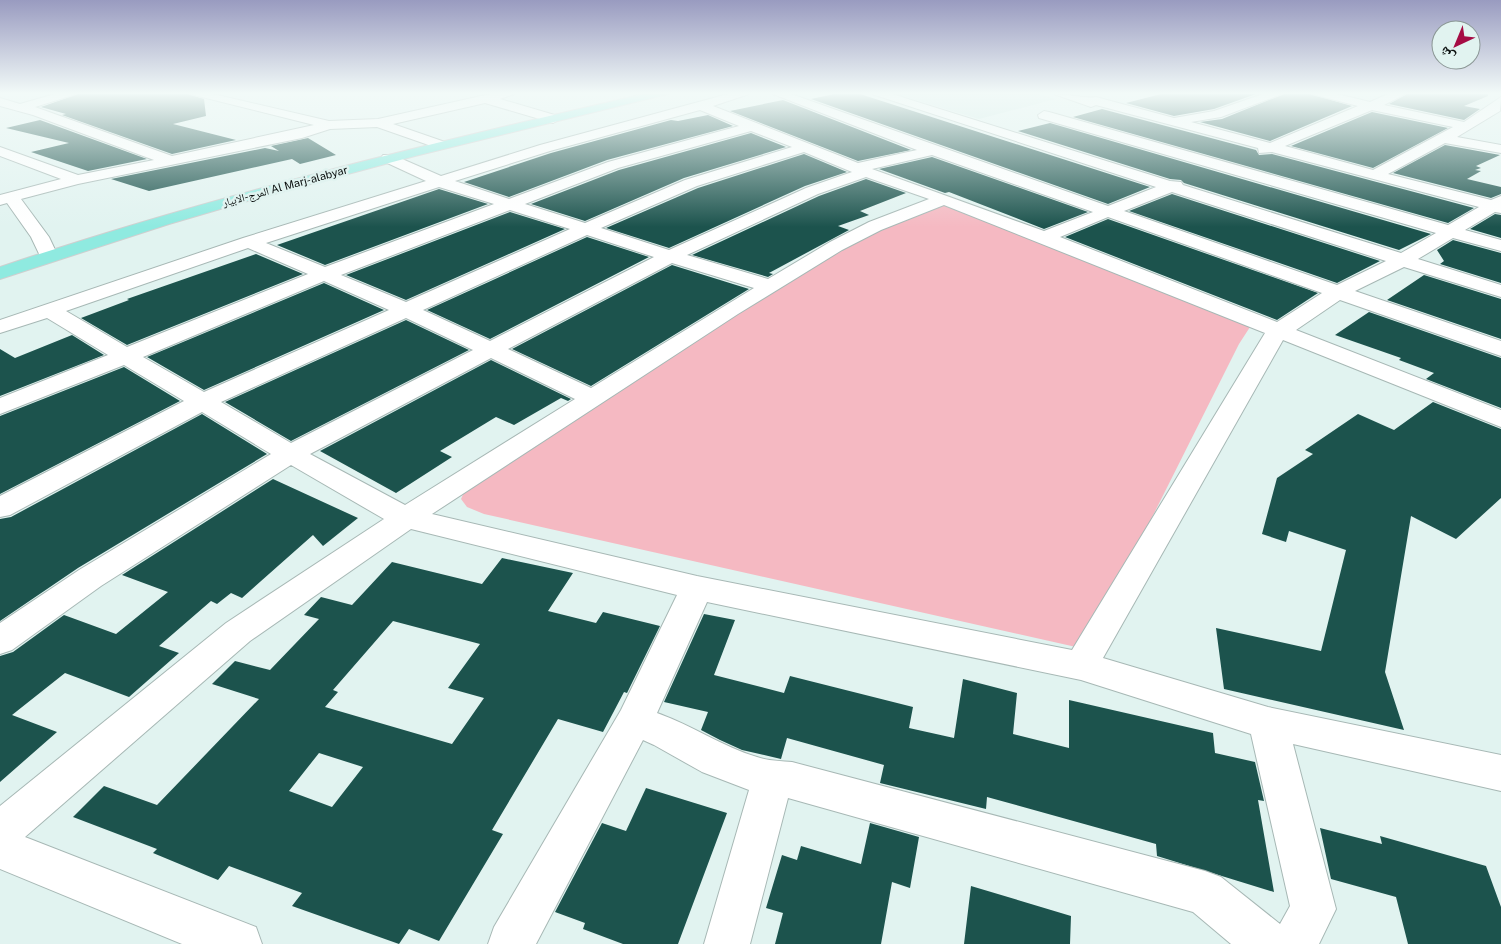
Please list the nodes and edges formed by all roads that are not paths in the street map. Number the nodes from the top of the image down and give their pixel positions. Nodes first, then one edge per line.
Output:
1 (108, 138) edge
2 (283, 138) edge
3 (419, 138) edge
4 (473, 138) edge
5 (581, 138) edge
6 (709, 138) edge
7 (784, 138) edge
8 (899, 138) edge
9 (1013, 138) edge
10 (1122, 138) edge
11 (1233, 138) edge
12 (1294, 138) edge
13 (1442, 138) joint
14 (957, 142) dead end
15 (440, 146) junction
16 (807, 147) junction
17 (1270, 148) junction
18 (932, 150) junction
19 (1501, 150) edge
20 (0, 151) edge
21 (388, 158) junction
22 (172, 162) junction
23 (1221, 167) junction
24 (862, 170) junction
25 (1374, 175) junction
26 (76, 180) junction
27 (441, 182) junction
28 (1169, 188) junction
29 (6, 199) edge
30 (944, 199) junction
31 (511, 204) junction
32 (1499, 205) edge
33 (1110, 211) junction
34 (587, 228) junction
35 (1451, 232) junction
36 (1044, 237) junction
37 (249, 242) junction
38 (1501, 246) edge
39 (49, 256) junction
40 (670, 256) junction
41 (1404, 260) junction
42 (0, 273) edge
43 (325, 274) junction
44 (769, 286) junction
45 (1501, 291) edge
46 (1338, 292) junction
47 (407, 310) junction
48 (50, 311) junction
49 (0, 328) edge
50 (1279, 331) junction
51 (490, 349) junction
52 (1501, 349) edge
53 (124, 356) junction
54 (594, 399) junction
55 (202, 402) junction
56 (0, 407) edge
57 (1501, 419) edge
58 (290, 454) junction
59 (0, 508) edge
60 (406, 518) junction
61 (697, 588) junction
62 (0, 641) edge
63 (1081, 666) junction
64 (634, 720) junction
65 (1268, 723) junction
66 (1501, 773) edge
67 (773, 778) junction
68 (0, 832) edge
69 (0, 848) edge
70 (239, 944) edge
71 (511, 944) edge
72 (727, 944) edge
73 (1268, 944) edge
74 (1294, 944) edge

1 - 22 street
2 - 22 street
3 - 15 street
4 - 15 main road, المرج-الابيار Al Marj-alabyar
5 - 27 street
6 - 31 street
7 - 16 street
8 - 18 street
9 - 28 street
10 - 23 street
11 - 17 street
12 - 17 street
13 - 19 street
13 - 25 street
14 - 18 street
15 - 21 main road, المرج-الابيار Al Marj-alabyar
16 - 24 street
16 - 34 street
17 - 23 street
17 - 25 street
18 - 24 street
18 - 33 street
20 - 26 street
21 - 27 street
21 - 39 main road, المرج-الابيار Al Marj-alabyar
22 - 26 street
23 - 28 street
23 - 35 street
24 - 30 street
24 - 40 street
25 - 32 street
26 - 29 street
27 - 31 street
27 - 37 street
28 - 33 street
28 - 41 street
29 - 39 street
30 - 36 street
30 - 44 street
31 - 34 street
31 - 43 street
32 - 35 street
33 - 36 street
33 - 46 street
34 - 40 street
34 - 47 street
35 - 38 street
35 - 41 street
36 - 50 street
37 - 43 street
37 - 48 street
39 - 42 main road, المرج-الابيار Al Marj-alabyar
40 - 44 street
40 - 51 street
41 - 45 street
41 - 46 street
43 - 47 street
43 - 53 street
44 - 54 street
46 - 50 street
46 - 52 street
47 - 51 street
47 - 55 street
48 - 49 street
48 - 53 street
50 - 57 street
50 - 63 street
51 - 54 street
51 - 58 street
53 - 55 street
53 - 56 street
54 - 60 street
55 - 58 street
55 - 59 street
58 - 60 street
58 - 62 street
60 - 61 street
60 - 68 street
61 - 63 street
61 - 64 street
63 - 65 street
64 - 67 street
64 - 71 street
65 - 66 street
65 - 74 street
67 - 72 street
67 - 73 street
69 - 70 street

